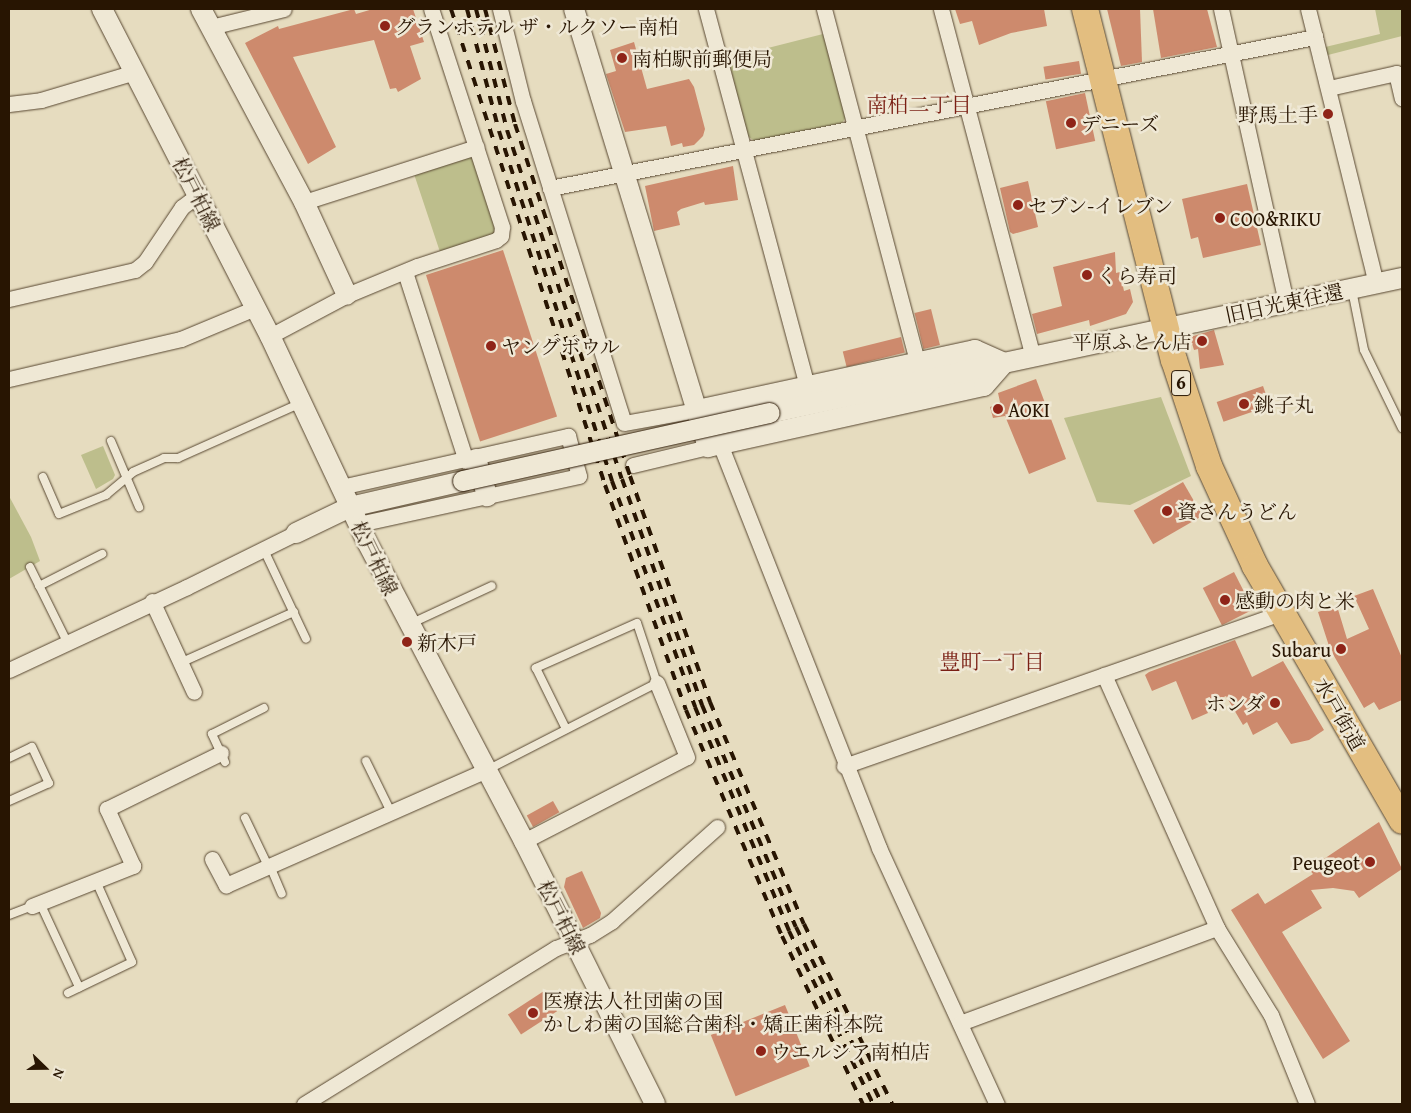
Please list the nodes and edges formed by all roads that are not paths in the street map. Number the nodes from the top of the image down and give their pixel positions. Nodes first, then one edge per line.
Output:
1 (102, 9) edge
2 (201, 9) edge
3 (284, 9) edge
4 (431, 9) edge
5 (500, 9) edge
6 (574, 9) edge
7 (706, 9) edge
8 (824, 9) edge
9 (941, 9) edge
10 (1085, 9) edge
11 (1221, 9) edge
12 (1308, 9) edge
13 (211, 27) junction
14 (1315, 37) junction
15 (1231, 56) junction
16 (135, 72) junction
17 (1104, 81) junction
18 (1329, 88) junction
19 (1402, 98) edge
20 (9, 104) edge
21 (967, 106) junction
22 (855, 126) junction
23 (476, 147) junction
24 (745, 149) junction
25 (625, 174) junction
26 (550, 188) junction
27 (198, 195) junction
28 (304, 202) junction
29 (405, 272) junction
30 (1402, 278) edge
31 (1376, 283) junction
32 (1352, 288) junction
33 (347, 296) junction
34 (9, 299) edge
35 (1286, 303) junction
36 (255, 308) junction
37 (1166, 329) junction
38 (270, 336) junction
39 (1033, 356) junction
40 (917, 362) junction
41 (1004, 363) junction
42 (9, 379) edge
43 (807, 386) junction
44 (301, 403) junction
45 (697, 410) junction
46 (1402, 428) edge
47 (111, 441) dead end
48 (714, 445) junction
49 (633, 465) dead end
50 (468, 467) junction
51 (43, 476) dead end
52 (127, 480) junction
53 (341, 487) junction
54 (487, 496) junction
55 (139, 507) dead end
56 (354, 515) junction
57 (296, 532) joint
58 (264, 550) junction
59 (102, 554) dead end
60 (30, 567) dead end
61 (39, 586) junction
62 (492, 586) dead end
63 (152, 601) junction
64 (294, 612) junction
65 (1281, 613) junction
66 (409, 625) junction
67 (306, 639) dead end
68 (67, 642) junction
69 (180, 663) junction
70 (9, 670) edge
71 (1104, 675) junction
72 (658, 683) junction
73 (194, 692) dead end
74 (264, 708) dead end
75 (566, 728) junction
76 (223, 757) joint
77 (9, 758) edge
78 (366, 762) dead end
79 (844, 766) junction
80 (487, 770) junction
81 (9, 801) edge
82 (390, 810) junction
83 (245, 818) dead end
84 (1402, 821) edge
85 (717, 827) dead end
86 (524, 841) junction
87 (212, 859) dead end
88 (269, 866) junction
89 (96, 881) junction
90 (282, 894) dead end
91 (36, 904) junction
92 (9, 915) edge
93 (1217, 928) junction
94 (575, 942) junction
95 (79, 987) junction
96 (68, 993) dead end
97 (960, 1023) junction
98 (304, 1104) edge
99 (653, 1104) edge
100 (997, 1104) edge
101 (1307, 1104) edge

1 - 16 street, 松戸柏線
2 - 13 street
3 - 13 street
4 - 23 street
5 - 26 street
6 - 25 street
7 - 24 street
8 - 22 street
9 - 21 street
10 - 17 highway, 水戸街道 / 6
11 - 15 street
12 - 14 street
13 - 28 street
14 - 15 street
14 - 18 street
15 - 17 street
15 - 35 street
16 - 20 street
16 - 27 street, 松戸柏線
17 - 21 street
17 - 37 highway, 水戸街道 / 6
18 - 19 street
18 - 31 street
21 - 22 street
21 - 39 street
22 - 24 street
22 - 40 street
23 - 28 street
23 - 29 street
24 - 25 street
24 - 43 street
25 - 26 street
25 - 45 street
26 - 45 street
27 - 34 street
27 - 36 street, 松戸柏線
28 - 33 street
29 - 33 street
29 - 50 street
30 - 31 street, 旧日光東往還
31 - 32 street, 旧日光東往還
32 - 35 street, 旧日光東往還
32 - 46 lane
33 - 38 street
35 - 37 street, 旧日光東往還
36 - 38 street, 松戸柏線
36 - 42 street
37 - 39 street, 旧日光東往還
37 - 65 highway, 水戸街道 / 6
38 - 44 street, 松戸柏線
39 - 41 street, 旧日光東往還
40 - 41 street
40 - 43 street
41 - 48 street
41 - 50 street, 旧日光東往還, bridge
43 - 45 street
44 - 52 lane
44 - 53 street, 松戸柏線
45 - 48 street
47 - 52 lane
48 - 49 street
48 - 79 street
50 - 53 street
50 - 54 street
50 - 54 street
50 - 56 street, 旧日光東往還
51 - 52 lane
52 - 55 lane
53 - 56 street, 松戸柏線
54 - 56 street
56 - 57 street, 旧日光東往還
56 - 66 street, 松戸柏線
57 - 58 street
58 - 63 street
58 - 64 lane
59 - 61 lane
60 - 61 lane
61 - 68 lane
62 - 66 lane
63 - 68 street
63 - 69 street
64 - 67 lane
64 - 69 lane
65 - 71 street
65 - 84 highway, 水戸街道 / 6
66 - 80 street, 松戸柏線
68 - 70 street
69 - 73 street
71 - 79 street
71 - 93 street
72 - 75 lane
72 - 75 lane
72 - 86 street
74 - 76 lane
75 - 80 lane
76 - 89 street
77 - 81 lane
78 - 82 lane
79 - 97 street
80 - 82 street
80 - 86 street, 松戸柏線
82 - 88 street
83 - 88 lane
85 - 94 street
86 - 94 street, 松戸柏線
87 - 88 street
88 - 90 lane
89 - 91 street
89 - 95 lane
91 - 92 lane
91 - 95 lane
93 - 97 street
93 - 101 street
94 - 98 street
94 - 99 street, 松戸柏線
95 - 96 lane
97 - 100 street

